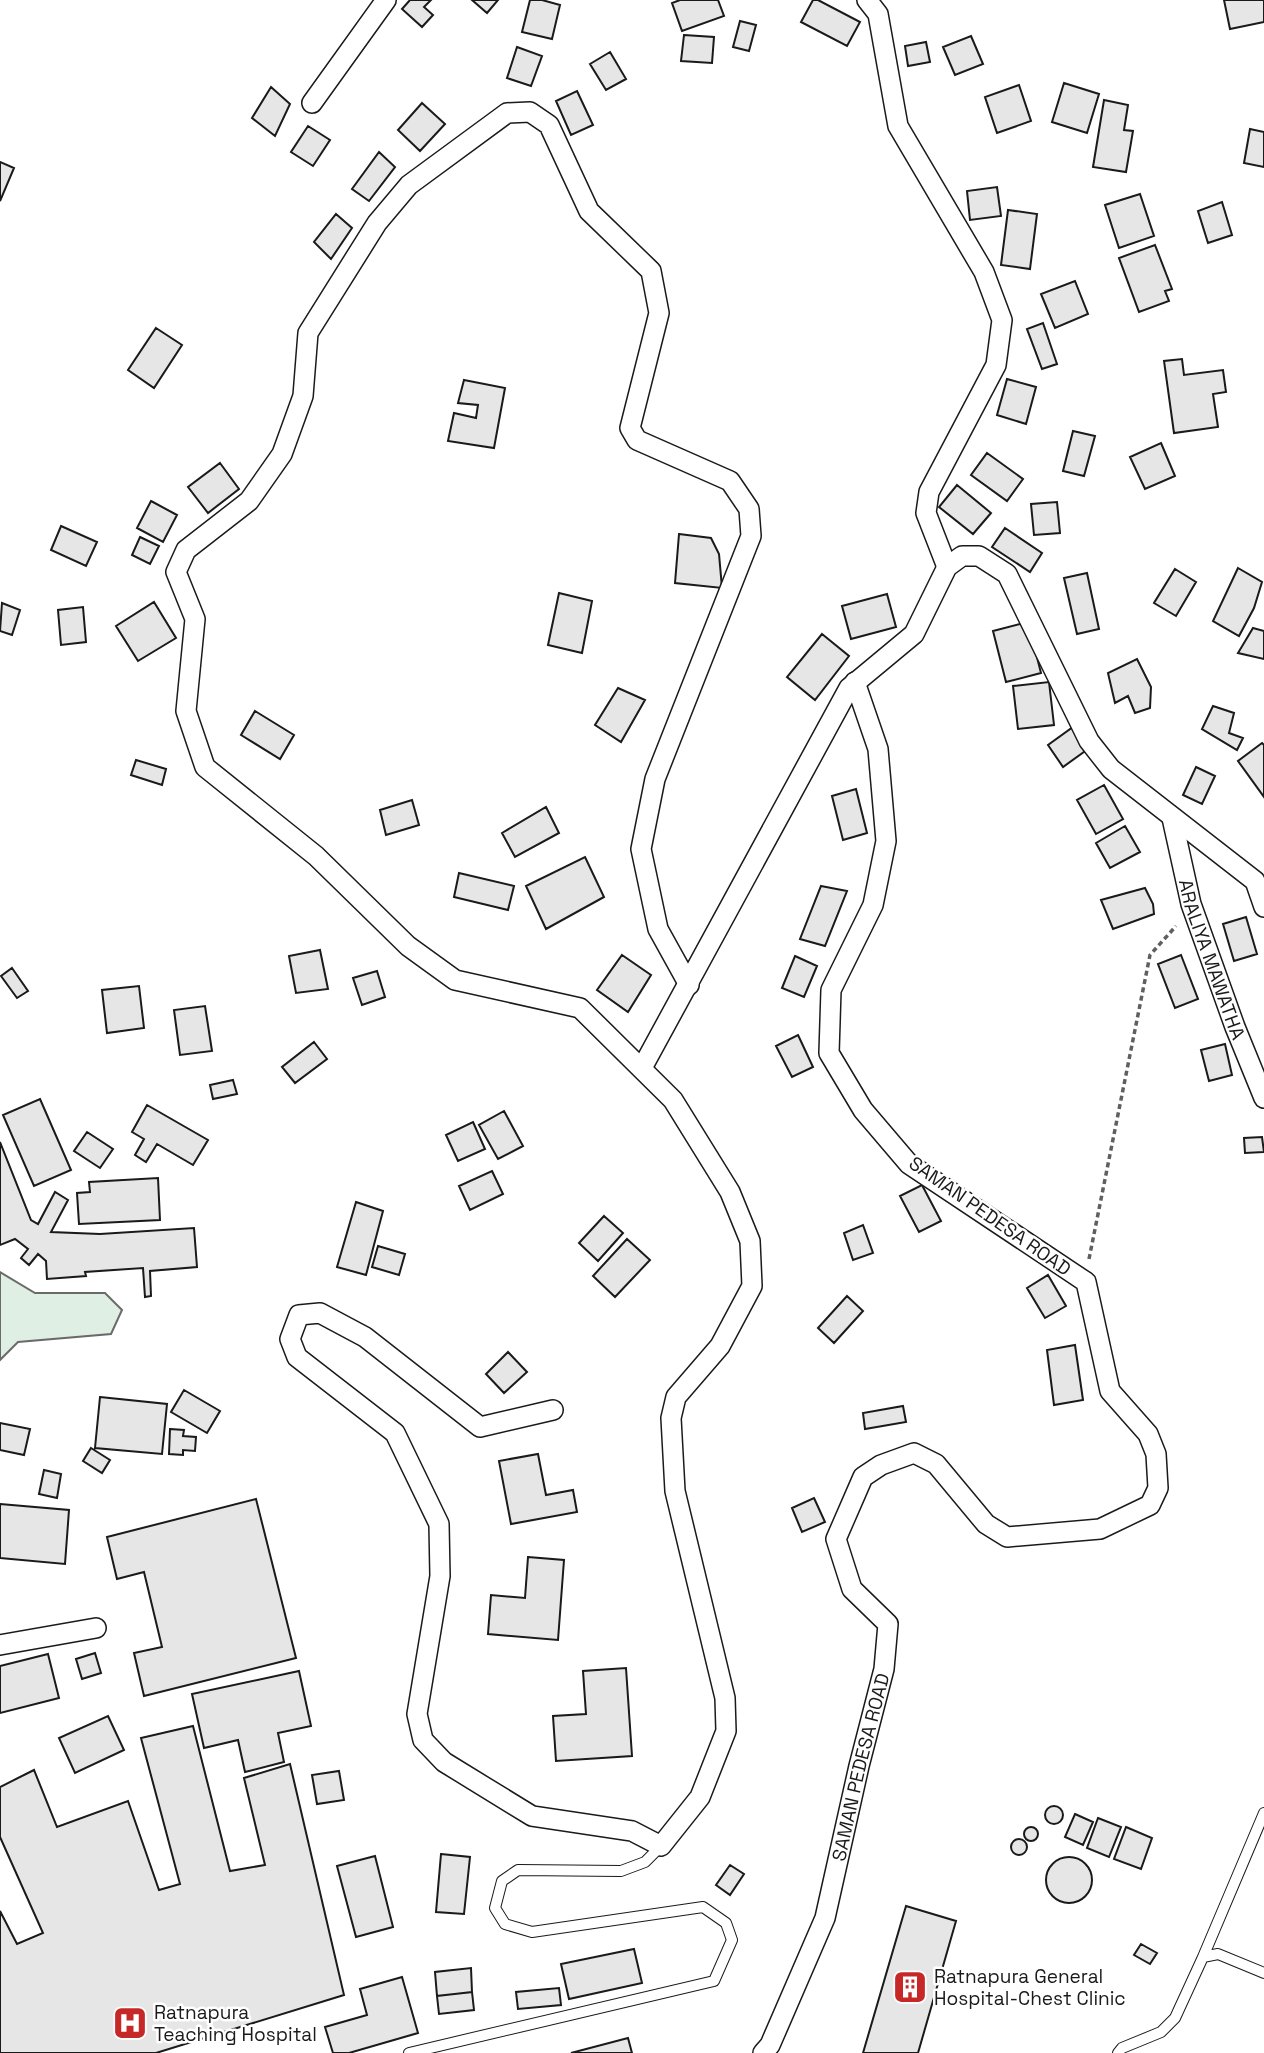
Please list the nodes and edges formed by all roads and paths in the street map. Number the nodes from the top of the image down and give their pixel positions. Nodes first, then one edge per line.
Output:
1 (386, 0) edge
2 (867, 0) edge
3 (312, 103) dead end
4 (947, 567) junction
5 (855, 682) junction
6 (1172, 818) junction
7 (1192, 904) junction
8 (1264, 908) edge
9 (689, 985) junction
10 (642, 1068) junction
11 (1264, 1098) edge
12 (1086, 1282) junction
13 (553, 1410) dead end
14 (96, 1628) dead end
15 (0, 1644) edge
16 (1264, 1813) edge
17 (661, 1846) junction
18 (1203, 1957) junction
19 (1264, 1973) edge
20 (410, 2053) edge
21 (763, 2053) edge
22 (1118, 2053) edge

1 - 3 street
2 - 4 street
4 - 5 street
4 - 6 street
5 - 9 street
5 - 12 street, SAMAN PEDESA ROAD
6 - 7 street, ARALIYA MAWATHA
6 - 8 street
7 - 11 street, ARALIYA MAWATHA
7 - 12 path
9 - 10 street
9 - 10 street
10 - 17 street
12 - 21 street, SAMAN PEDESA ROAD
13 - 17 street
14 - 15 street
16 - 18 lane
17 - 20 lane
18 - 19 lane
18 - 22 lane

